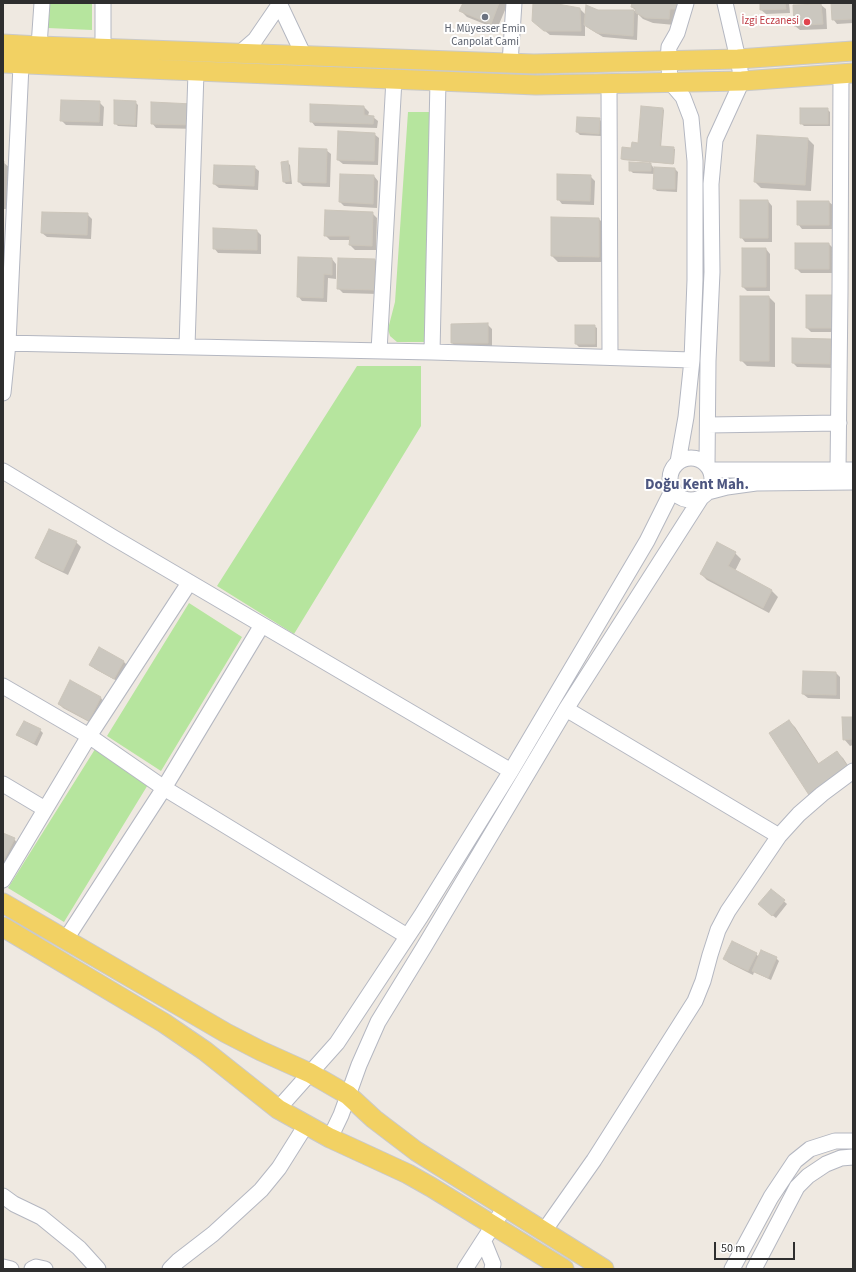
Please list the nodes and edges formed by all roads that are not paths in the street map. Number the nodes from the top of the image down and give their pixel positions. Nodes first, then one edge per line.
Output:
1 (42, 3) edge
2 (103, 3) edge
3 (514, 3) edge
4 (686, 3) edge
5 (725, 3) edge
6 (279, 4) edge
7 (3, 44) edge
8 (40, 46) junction
9 (103, 49) junction
10 (853, 51) edge
11 (240, 54) junction
12 (304, 56) junction
13 (738, 58) junction
14 (668, 61) junction
15 (510, 63) junction
16 (12, 64) edge
17 (196, 72) junction
18 (847, 73) edge
19 (394, 80) junction
20 (438, 81) junction
21 (742, 81) junction
22 (671, 82) junction
23 (609, 84) junction
24 (847, 292) edge
25 (5, 343) edge
26 (187, 346) junction
27 (379, 351) junction
28 (432, 352) junction
29 (610, 357) junction
30 (692, 360) junction
31 (3, 393) edge
32 (839, 423) junction
33 (708, 425) junction
34 (678, 462) junction
35 (709, 468) junction
36 (846, 470) edge
37 (3, 471) edge
38 (853, 482) edge
39 (673, 489) junction
40 (704, 495) junction
41 (189, 583) junction
42 (262, 625) junction
43 (3, 686) edge
44 (566, 709) junction
45 (89, 736) junction
46 (511, 771) junction
47 (853, 771) edge
48 (3, 784) edge
49 (164, 788) junction
50 (45, 809) junction
51 (779, 836) junction
52 (3, 880) edge
53 (3, 903) edge
54 (3, 927) edge
55 (407, 936) junction
56 (66, 939) junction
57 (310, 1072) junction
58 (348, 1095) junction
59 (278, 1109) junction
60 (306, 1125) junction
61 (330, 1138) junction
62 (853, 1141) edge
63 (853, 1157) edge
64 (3, 1196) edge
65 (505, 1207) junction
66 (544, 1231) junction
67 (488, 1234) junction
68 (3, 1267) edge
69 (495, 1267) edge
70 (11, 1269) edge
71 (32, 1269) edge
72 (45, 1269) edge
73 (98, 1269) edge
74 (170, 1269) edge
75 (465, 1269) edge
76 (564, 1269) edge
77 (604, 1269) edge
78 (732, 1269) edge
79 (754, 1269) edge

1 - 8 street
2 - 9 street
3 - 15 street
4 - 14 street
5 - 13 street
6 - 11 street
6 - 12 street
7 - 8 main road
8 - 9 main road
9 - 11 main road
10 - 13 main road
11 - 12 main road
12 - 15 main road
13 - 14 main road
13 - 21 street
14 - 15 main road
14 - 22 street
16 - 17 main road
16 - 25 street
17 - 19 main road
17 - 26 street
18 - 21 main road
18 - 24 street
19 - 20 main road
19 - 27 street
20 - 23 main road
20 - 28 street
21 - 22 main road
21 - 33 street
22 - 23 main road
22 - 30 street
23 - 29 street
24 - 32 street
25 - 26 street
25 - 31 street
26 - 27 street
27 - 28 street
28 - 29 street
29 - 30 street
30 - 34 street
32 - 33 street
32 - 36 street
33 - 35 street
34 - 35 street
34 - 39 street
35 - 36 street
35 - 40 street
37 - 41 street
38 - 40 street
39 - 40 street
39 - 46 street
40 - 44 street
41 - 42 street
41 - 45 street
42 - 46 street
42 - 49 street
43 - 45 street
44 - 51 street
44 - 58 street
45 - 49 street
45 - 50 street
46 - 55 street
47 - 51 street
48 - 50 street
49 - 55 street
49 - 56 street
50 - 52 street
51 - 66 street
53 - 56 main road
54 - 59 main road
55 - 57 street
56 - 57 main road
57 - 58 main road
57 - 59 street
58 - 61 street
58 - 65 main road
59 - 60 main road
60 - 61 main road
60 - 74 street
61 - 67 main road
62 - 78 street
63 - 79 street
64 - 73 street
65 - 66 main road
65 - 67 street
66 - 77 main road
67 - 69 street
67 - 75 street
67 - 76 main road
68 - 70 street
71 - 72 street

